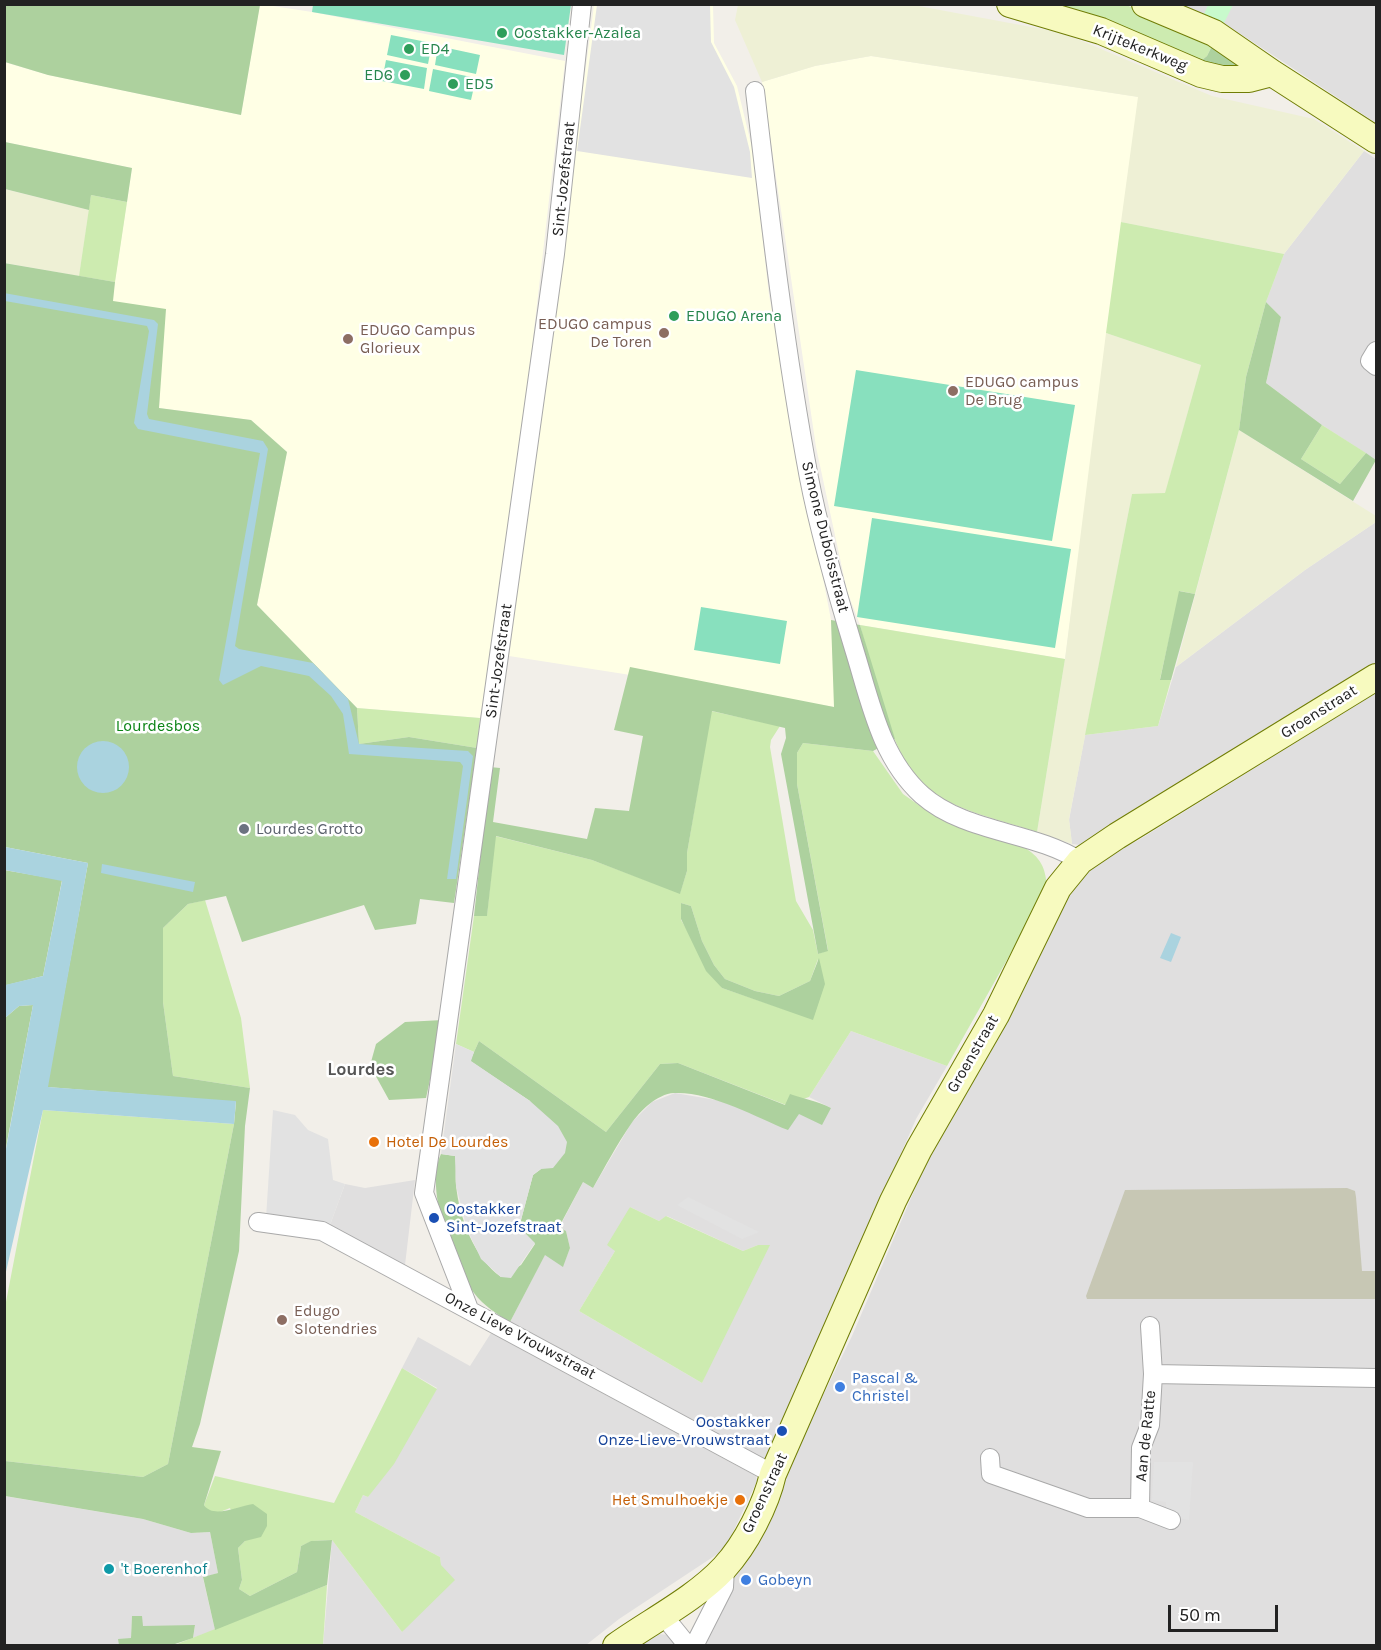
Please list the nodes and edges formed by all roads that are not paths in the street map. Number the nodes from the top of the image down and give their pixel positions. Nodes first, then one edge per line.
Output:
1 (582, 4) edge
2 (1010, 4) edge
3 (1145, 4) edge
4 (1272, 74) junction
5 (755, 91) dead end
6 (1377, 140) edge
7 (1377, 351) edge
8 (1377, 366) edge
9 (1377, 677) edge
10 (1080, 861) junction
11 (258, 1222) dead end
12 (469, 1309) junction
13 (1150, 1326) dead end
14 (1153, 1374) junction
15 (1377, 1378) edge
16 (990, 1458) dead end
17 (773, 1474) junction
18 (1140, 1508) junction
19 (1171, 1520) dead end
20 (725, 1567) junction
21 (662, 1614) junction
22 (616, 1646) edge
23 (688, 1646) edge
24 (694, 1646) edge

1 - 12 street, Sint-Jozefstraat
2 - 4 street, Krijtekerkweg
3 - 4 street
4 - 6 street
5 - 10 street, Simone Duboisstraat
7 - 8 street
9 - 10 street, Groenstraat
10 - 17 street, Groenstraat
11 - 12 street, Onze Lieve Vrouwstraat
12 - 17 street, Onze Lieve Vrouwstraat
13 - 14 street, Aan de Ratte
14 - 15 street, Aan de Ratte
14 - 18 street, Aan de Ratte
16 - 18 street
17 - 20 street, Groenstraat
18 - 19 street
20 - 21 street, Groenstraat
20 - 24 street, Groenstraat
21 - 22 street, Groenstraat
21 - 23 street

